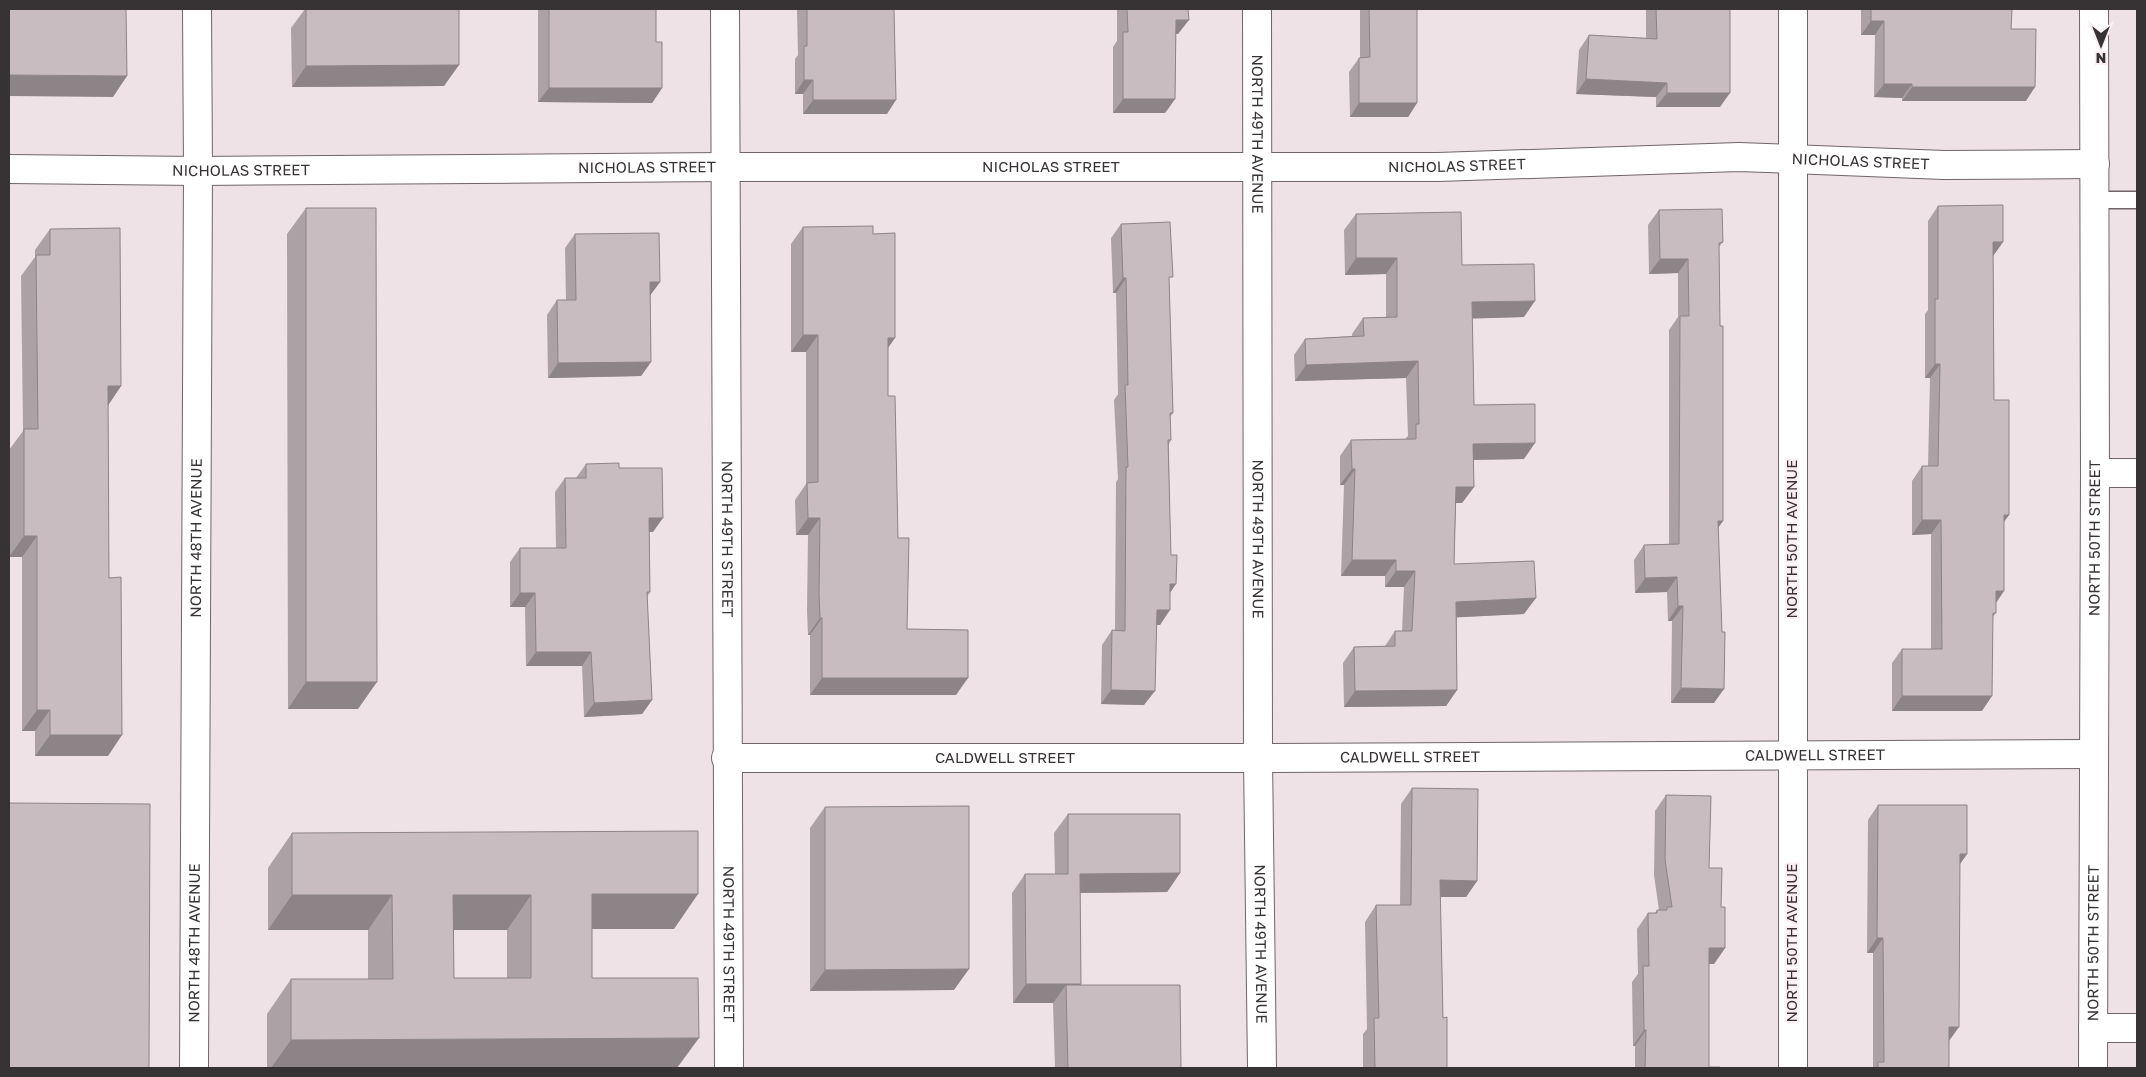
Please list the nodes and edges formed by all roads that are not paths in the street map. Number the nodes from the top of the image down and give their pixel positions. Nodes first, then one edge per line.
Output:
1 (197, 9) edge
2 (725, 9) edge
3 (1257, 9) edge
4 (1792, 9) edge
5 (2094, 9) edge
6 (1792, 158) junction
7 (2095, 164) junction
8 (724, 167) junction
9 (1256, 168) junction
10 (9, 169) edge
11 (198, 171) junction
12 (2095, 200) junction
13 (2137, 200) edge
14 (2096, 473) junction
15 (2137, 473) edge
16 (2094, 754) junction
17 (1792, 755) junction
18 (726, 758) junction
19 (1258, 758) junction
20 (2093, 1028) junction
21 (2137, 1028) edge
22 (194, 1068) edge
23 (729, 1068) edge
24 (1262, 1068) edge
25 (1793, 1068) edge
26 (2092, 1068) edge

1 - 11 street, NORTH 48TH AVENUE
2 - 8 street, NORTH 49TH STREET
3 - 9 street, NORTH 49TH AVENUE
4 - 6 street, NORTH 50TH AVENUE
5 - 7 street, NORTH 50TH STREET
6 - 7 street, NICHOLAS STREET
6 - 9 street, NICHOLAS STREET
6 - 17 street, NORTH 50TH AVENUE
7 - 12 street, NORTH 50TH STREET
8 - 9 street, NICHOLAS STREET
8 - 11 street, NICHOLAS STREET
8 - 18 street, NORTH 49TH STREET
9 - 19 street, NORTH 49TH AVENUE
10 - 11 street, NICHOLAS STREET
11 - 22 street, NORTH 48TH AVENUE
12 - 13 lane
12 - 14 street, NORTH 50TH STREET
14 - 15 street
14 - 16 street, NORTH 50TH STREET
16 - 17 street, CALDWELL STREET
16 - 20 street, NORTH 50TH STREET
17 - 19 street, CALDWELL STREET
17 - 25 street, NORTH 50TH AVENUE
18 - 19 street, CALDWELL STREET
18 - 23 street, NORTH 49TH STREET
19 - 24 street, NORTH 49TH AVENUE
20 - 21 street
20 - 26 street, NORTH 50TH STREET

